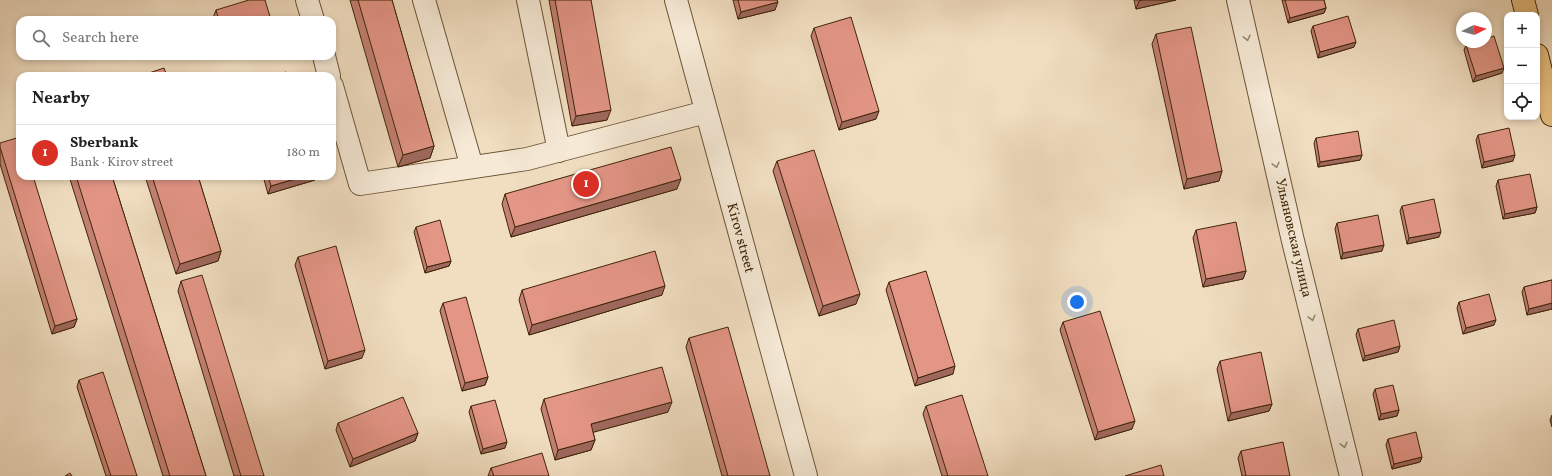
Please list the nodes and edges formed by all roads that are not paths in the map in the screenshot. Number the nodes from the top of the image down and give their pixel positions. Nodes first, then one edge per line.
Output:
1 (307, 0) edge
2 (424, 0) edge
3 (528, 0) edge
4 (676, 0) edge
5 (1238, 0) edge
6 (1523, 0) edge
7 (1526, 12) edge
8 (312, 16) edge
9 (325, 60) edge
10 (1540, 67) edge
11 (328, 72) edge
12 (336, 100) edge
13 (706, 112) junction
14 (1552, 115) edge
15 (559, 150) junction
16 (472, 167) junction
17 (806, 476) edge
18 (1351, 476) edge

1 - 8 street
2 - 16 street
3 - 15 street
4 - 13 street, Kirov street
5 -> 18 street, Ульяновская улица
6 - 7 main road
9 - 11 street
10 - 14 main road
12 - 16 street
13 - 15 street
13 - 17 street, Kirov street
15 - 16 street

